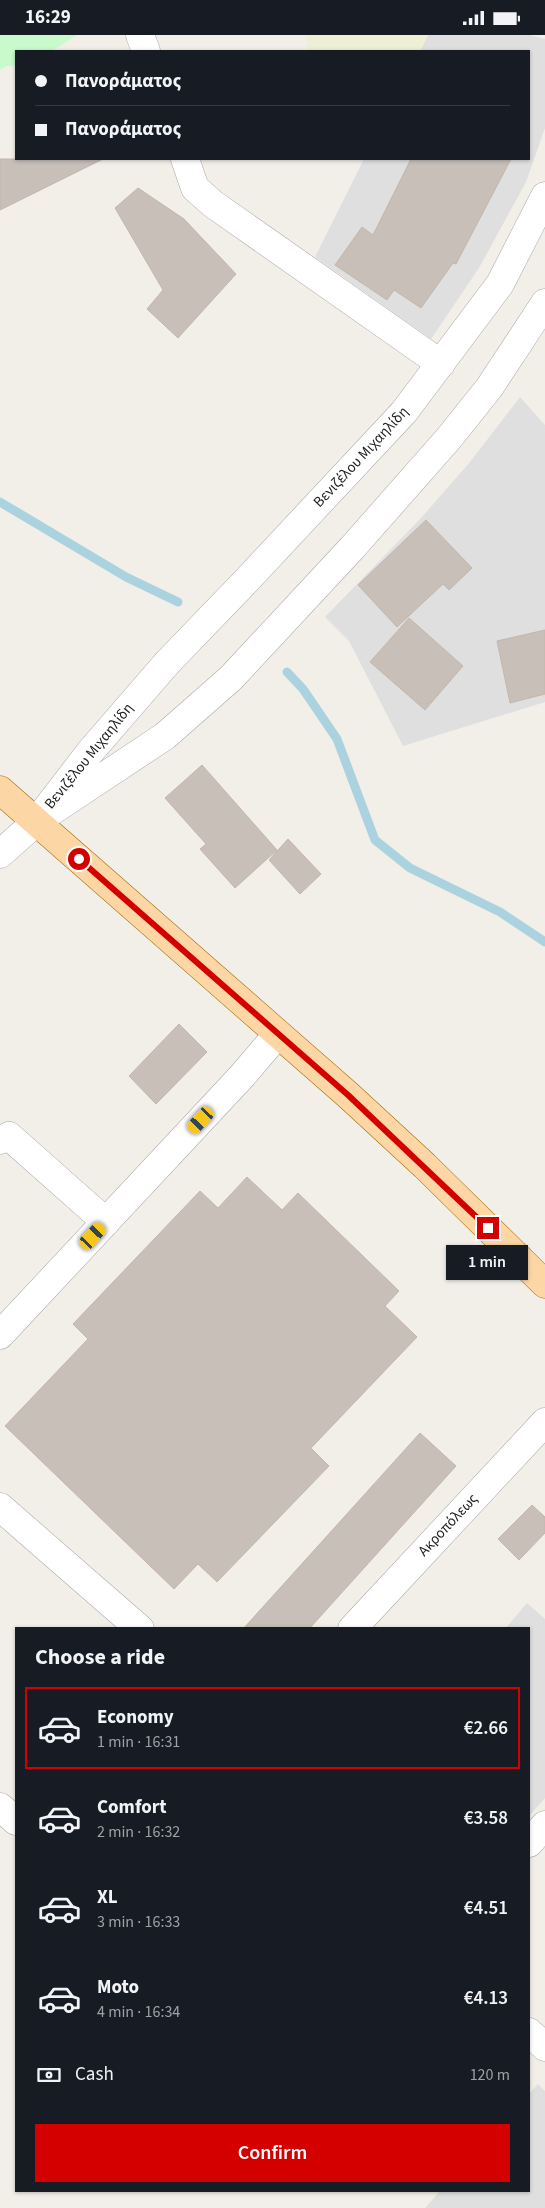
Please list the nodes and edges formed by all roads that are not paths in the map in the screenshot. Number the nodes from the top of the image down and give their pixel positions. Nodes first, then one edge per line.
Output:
1 (140, 35) edge
2 (146, 50) edge
3 (185, 160) edge
4 (545, 196) edge
5 (545, 303) edge
6 (441, 364) junction
7 (0, 790) edge
8 (37, 821) junction
9 (0, 854) edge
10 (277, 1035) junction
11 (0, 1140) edge
12 (106, 1222) junction
13 (545, 1285) edge
14 (0, 1335) edge
15 (545, 1421) edge
16 (0, 1507) edge
17 (138, 1627) edge
18 (354, 1627) edge
19 (0, 1807) edge
20 (15, 1820) edge
21 (545, 1825) edge
22 (530, 1842) edge
23 (530, 2033) edge
24 (545, 2047) edge

1 - 2 street
3 - 6 street
4 - 6 street, Βενιζέλου Μιχαηλίδη
5 - 8 street, Βενιζέλου Μιχαηλίδη
6 - 8 street, Βενιζέλου Μιχαηλίδη
7 - 8 main road
8 - 9 street
8 - 10 main road
10 - 12 street
10 - 13 main road
11 - 12 street
12 - 14 street
15 - 18 street, Ακροπόλεως
16 - 17 street
19 - 20 street
21 - 22 street
23 - 24 street

